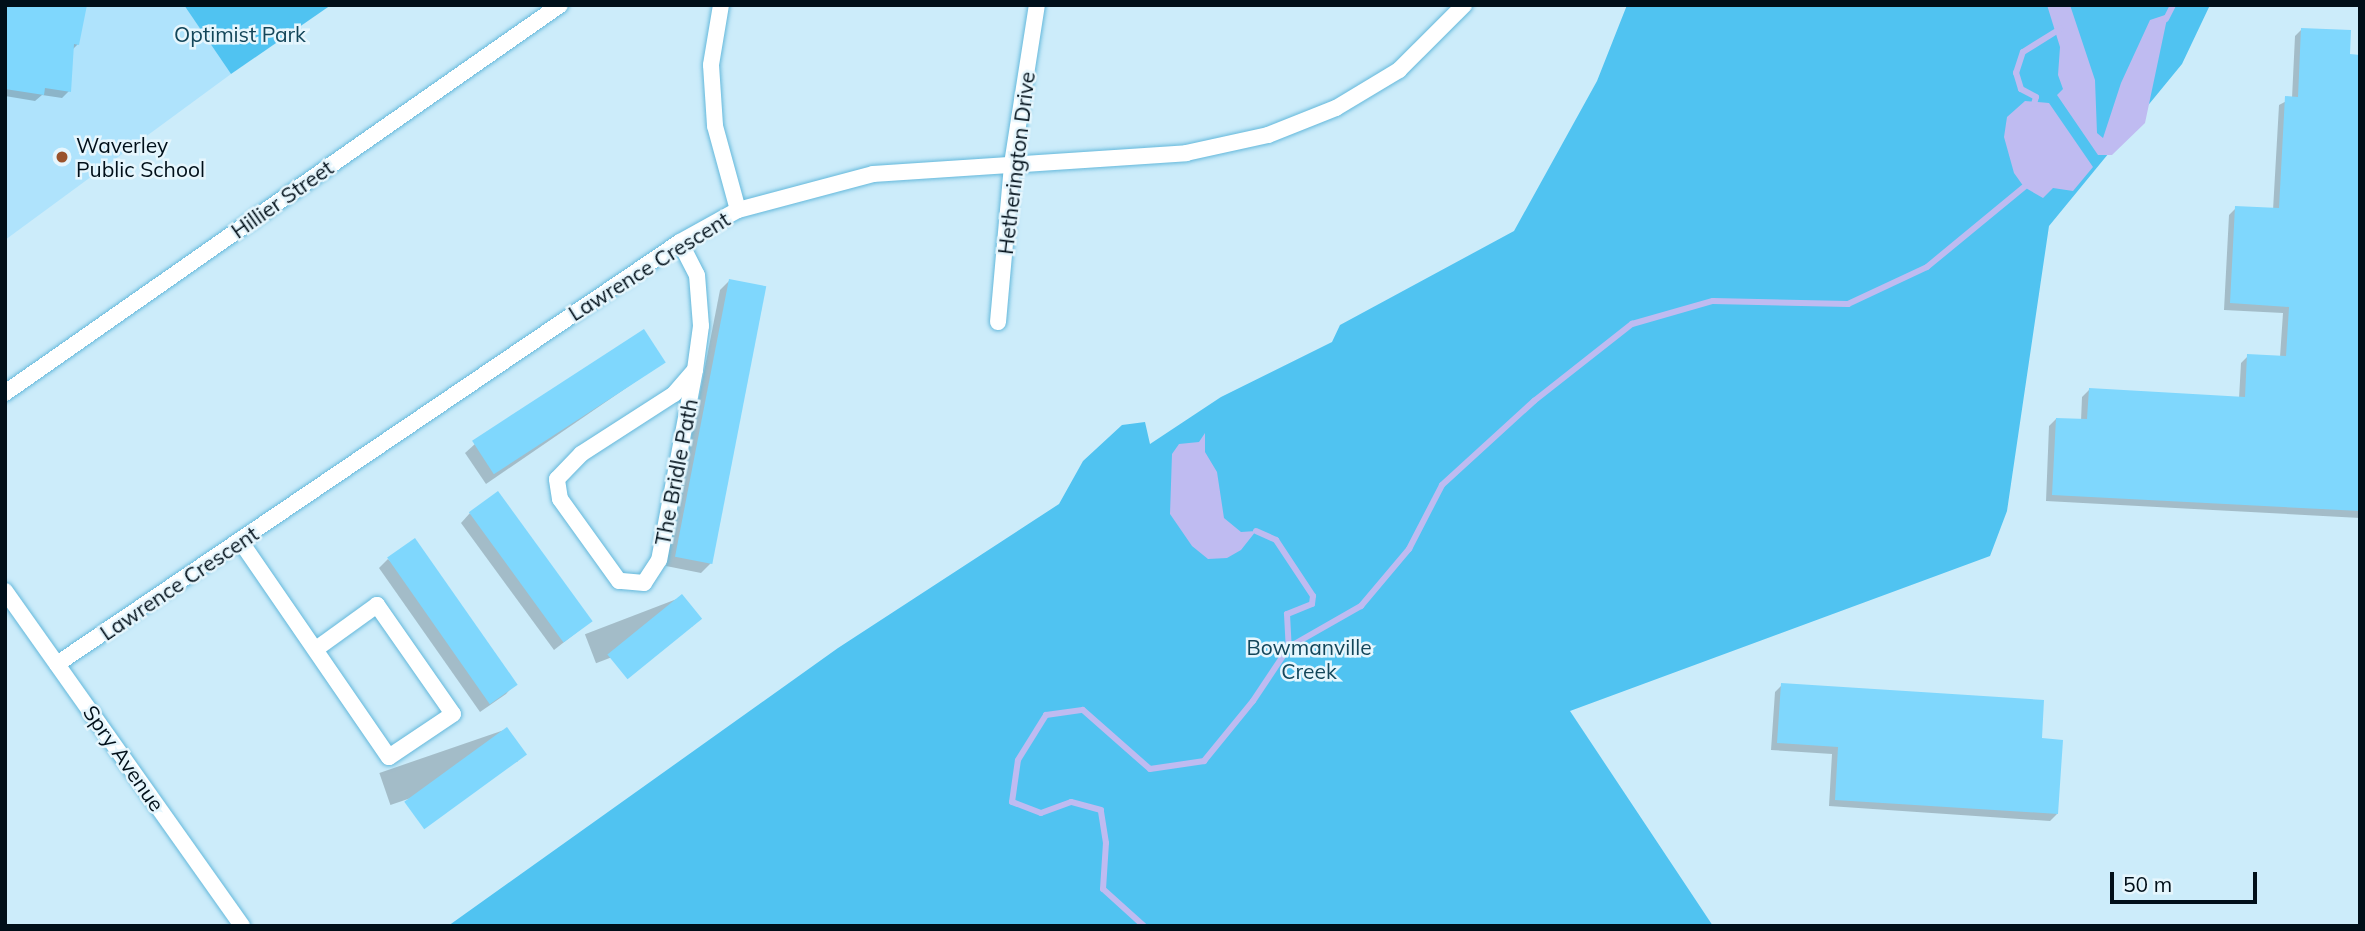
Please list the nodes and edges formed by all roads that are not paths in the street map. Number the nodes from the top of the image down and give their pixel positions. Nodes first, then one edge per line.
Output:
1 (560, 5) edge
2 (721, 5) edge
3 (1038, 5) edge
4 (1464, 5) edge
5 (1012, 164) junction
6 (738, 210) junction
7 (680, 242) junction
8 (998, 321) dead end
9 (695, 370) junction
10 (5, 393) edge
11 (241, 542) junction
12 (5, 591) edge
13 (316, 649) junction
14 (57, 663) junction
15 (242, 926) edge

1 - 10 street, Hillier Street
2 - 6 street
3 - 5 street, Hetherington Drive
4 - 5 street, Lawrence Crescent
5 - 6 street, Lawrence Crescent
5 - 8 street, Hetherington Drive
6 - 7 street, Lawrence Crescent
7 - 9 street, The Bridle Path
7 - 11 street, Lawrence Crescent
9 - 9 street, The Bridle Path
11 - 13 street
11 - 14 street, Lawrence Crescent
12 - 14 street, Spry Avenue
13 - 13 street
14 - 15 street, Spry Avenue

